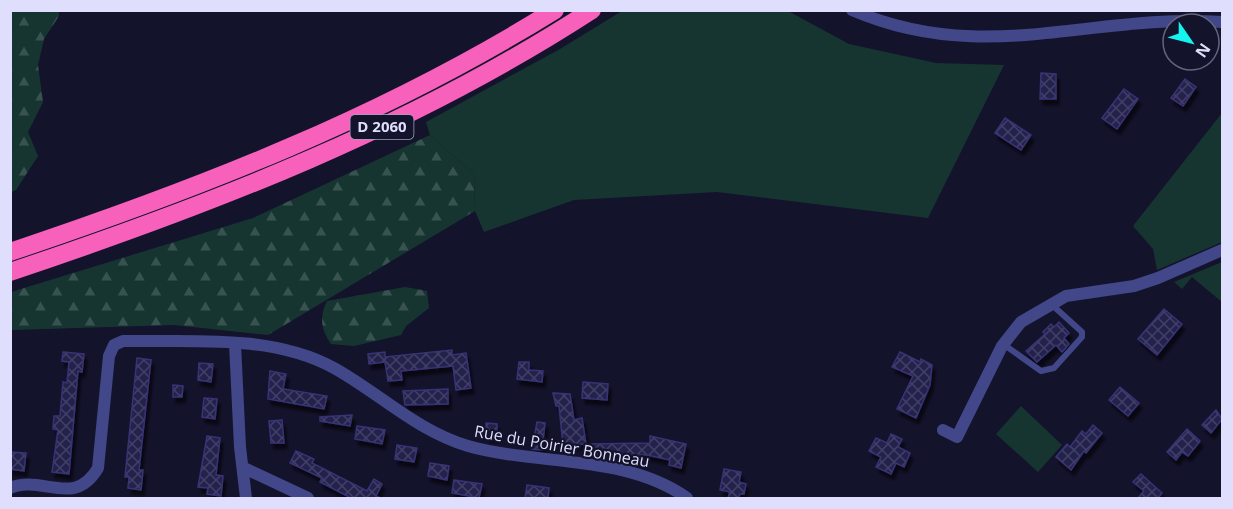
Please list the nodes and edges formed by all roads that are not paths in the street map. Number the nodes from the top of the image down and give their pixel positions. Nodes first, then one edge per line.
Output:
1 (555, 10) edge
2 (592, 10) edge
3 (852, 10) edge
4 (1161, 18) edge
5 (1222, 250) edge
6 (10, 252) edge
7 (10, 272) edge
8 (1051, 303) junction
9 (235, 344) junction
10 (1003, 345) junction
11 (944, 430) dead end
12 (243, 468) junction
13 (10, 488) edge
14 (246, 498) edge
15 (308, 498) edge
16 (687, 498) edge

1 - 6 highway, D 2060
2 - 7 highway, D 2060
3 - 4 street
5 - 8 street
8 - 10 street
8 - 10 lane
9 - 12 street
9 - 13 street, Rue du Poirier Bonneau
9 - 16 street, Rue du Poirier Bonneau
10 - 11 street
12 - 14 street
12 - 15 street

